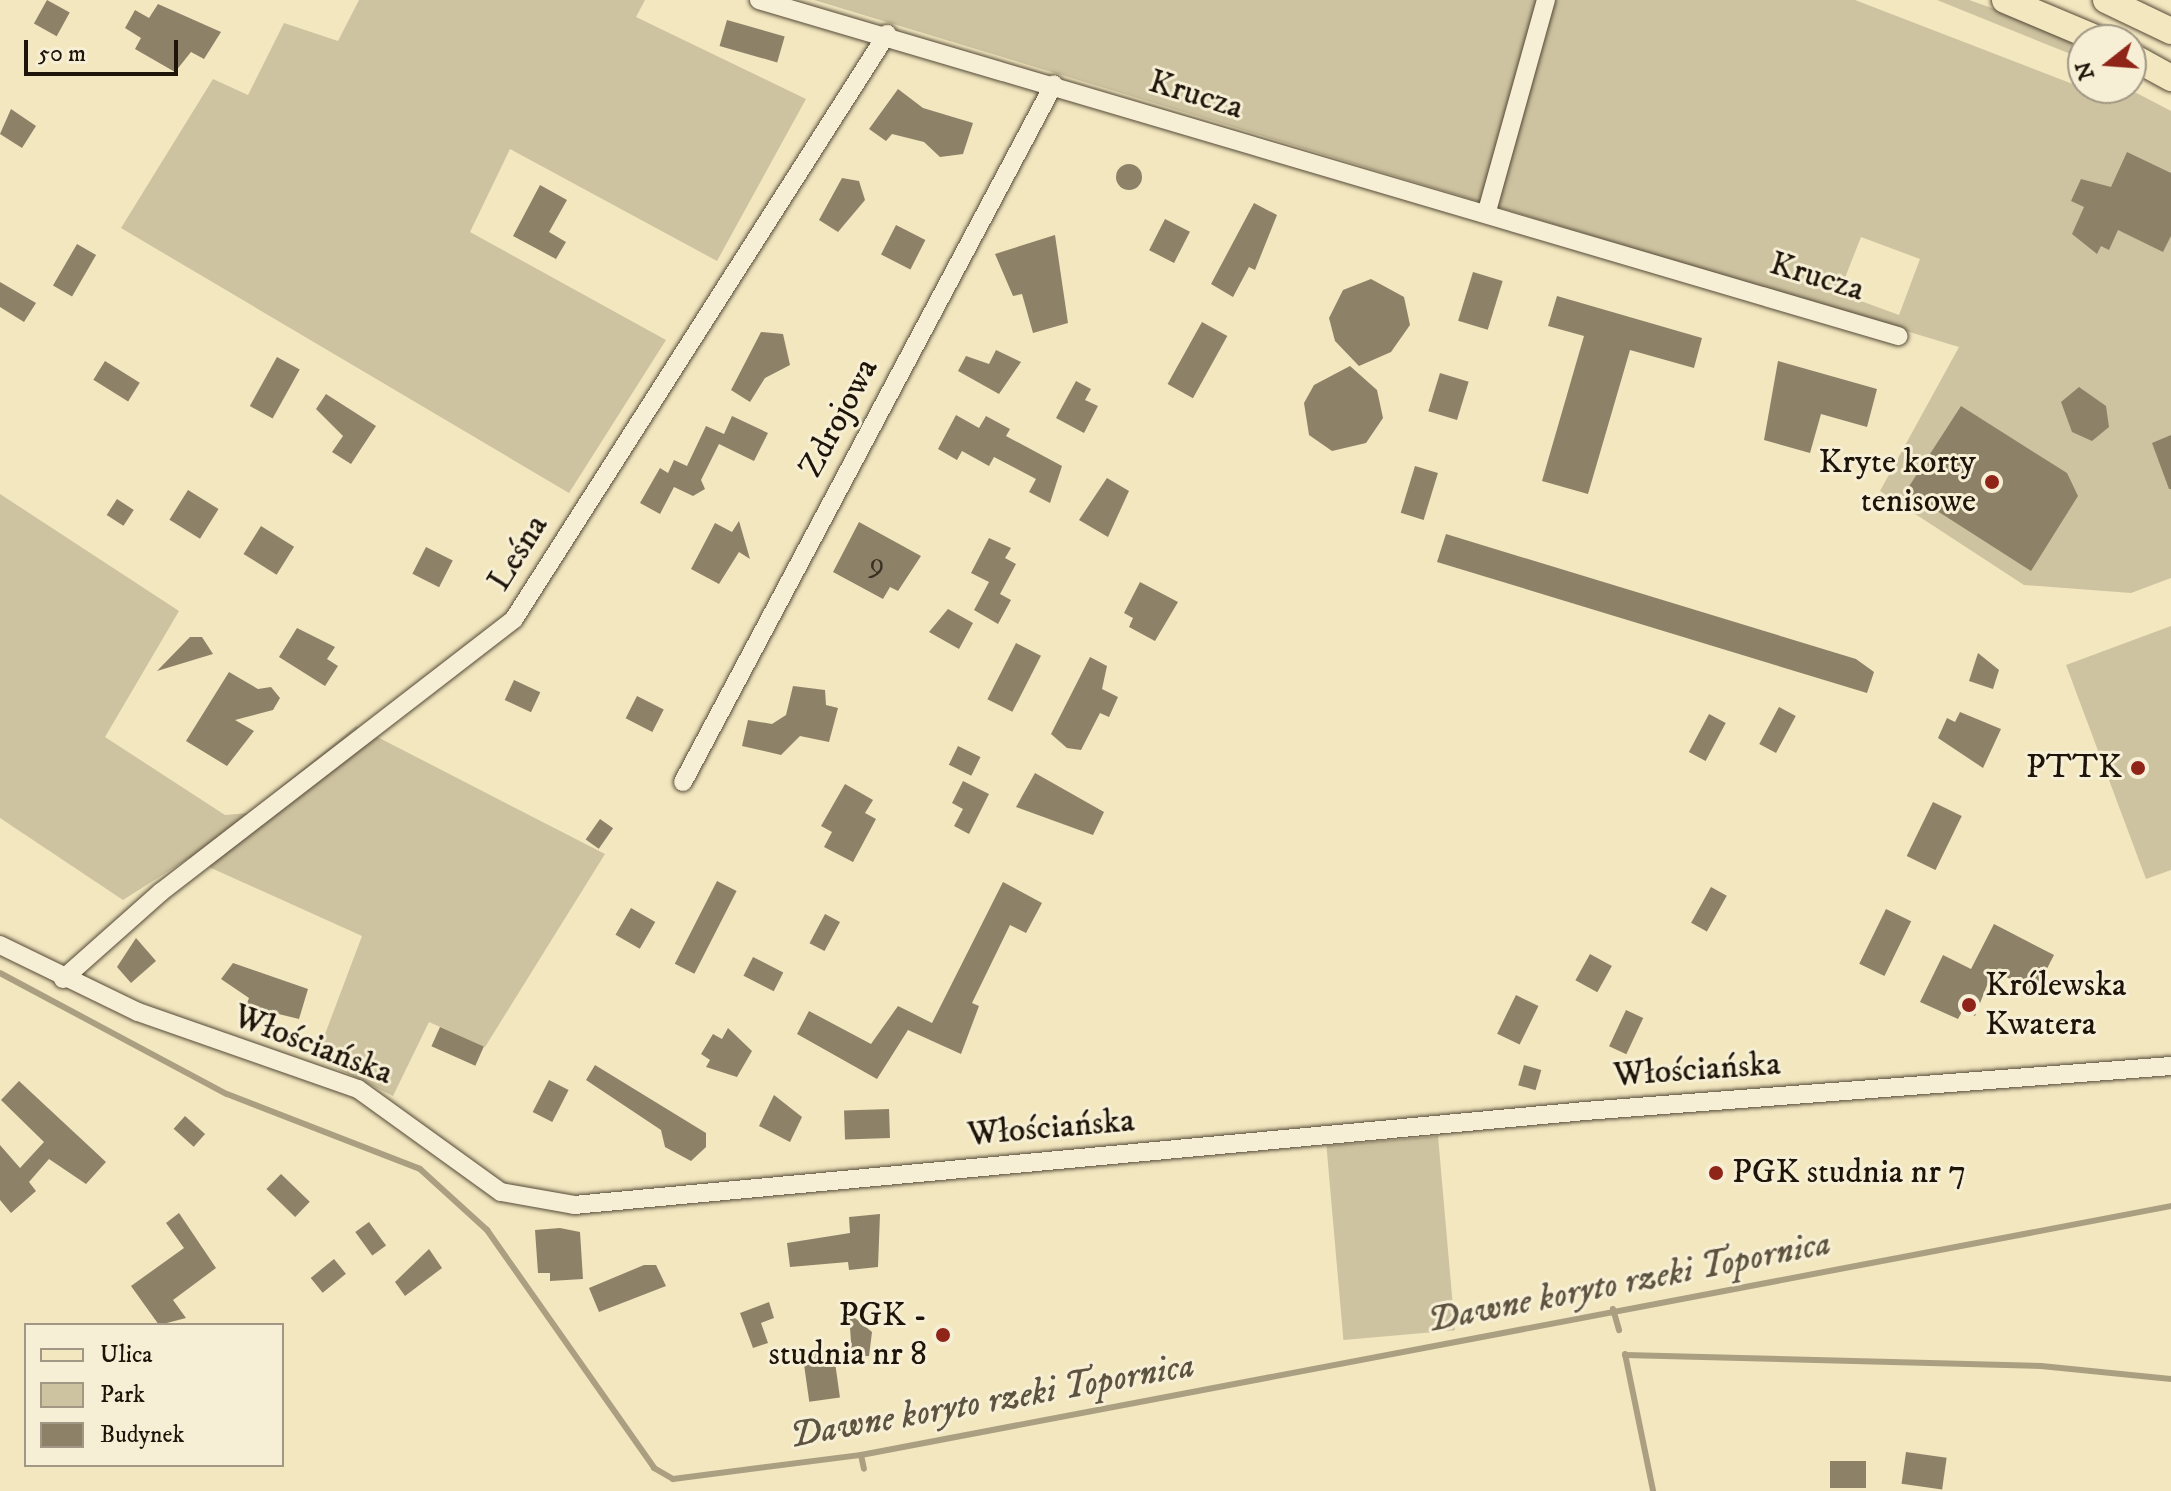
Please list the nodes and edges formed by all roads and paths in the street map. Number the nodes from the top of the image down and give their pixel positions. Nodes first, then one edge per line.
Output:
1 (759, 0) edge
2 (1546, 0) edge
3 (2005, 0) edge
4 (2106, 0) edge
5 (2067, 26) edge
6 (2171, 31) edge
7 (887, 34) junction
8 (2147, 65) edge
9 (2171, 78) edge
10 (1054, 84) junction
11 (1487, 211) junction
12 (1898, 336) dead end
13 (683, 782) dead end
14 (0, 945) edge
15 (63, 979) junction
16 (2171, 1066) edge

1 - 7 street, Krucza
2 - 11 street
3 - 5 main road
4 - 6 main road
7 - 10 street, Krucza
7 - 15 street, Leśna
8 - 9 main road
10 - 11 street, Krucza
10 - 13 street, Zdrojowa
11 - 12 street, Krucza
14 - 15 street, Włościańska
15 - 16 street, Włościańska

